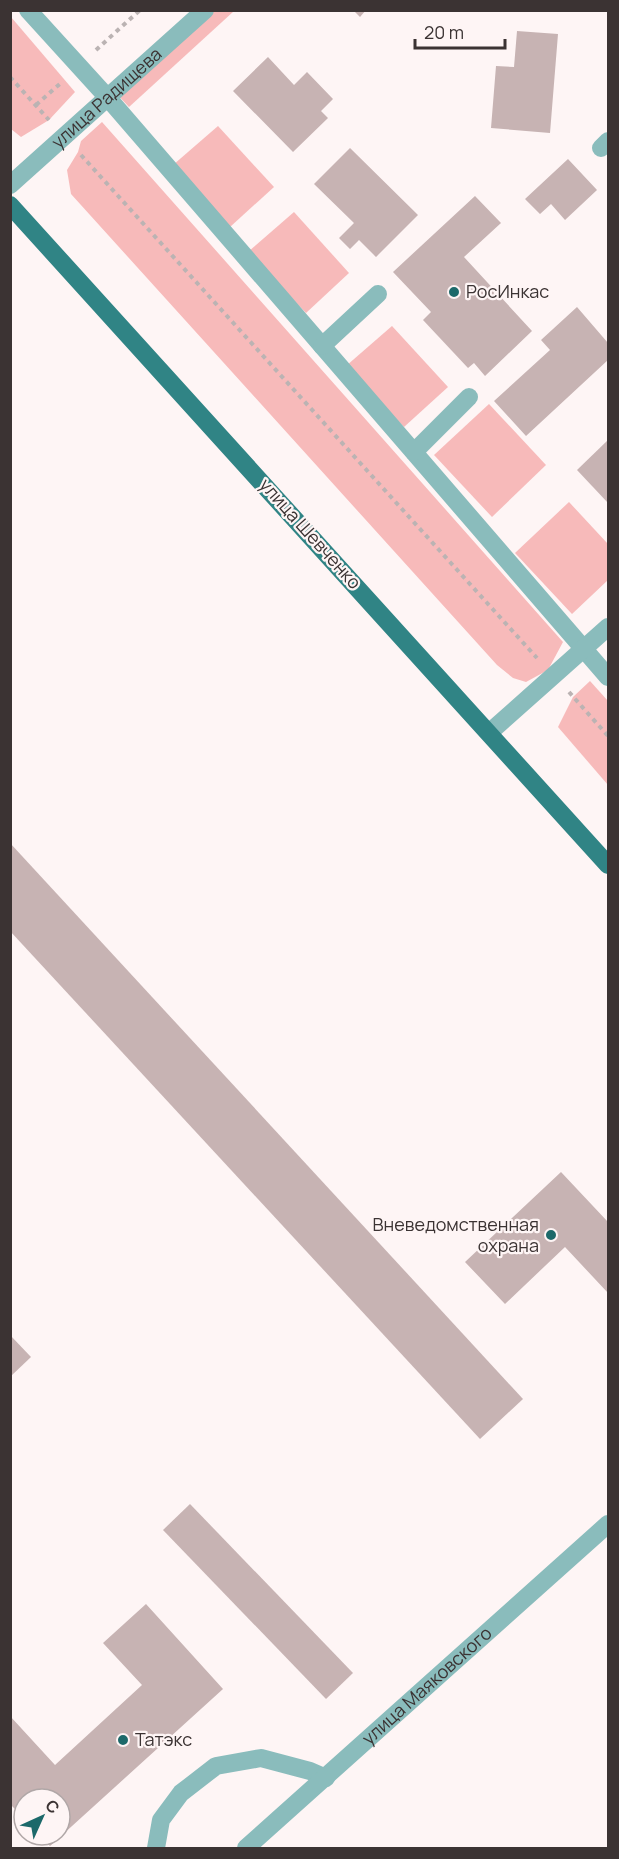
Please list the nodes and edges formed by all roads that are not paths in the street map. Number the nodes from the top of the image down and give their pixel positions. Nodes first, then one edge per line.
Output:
1 (28, 10) edge
2 (205, 10) edge
3 (108, 98) junction
4 (10, 185) edge
5 (10, 205) edge
6 (378, 294) dead end
7 (322, 346) junction
8 (469, 397) dead end
9 (414, 452) junction
10 (609, 627) edge
11 (583, 650) junction
12 (609, 677) edge
13 (490, 732) junction
14 (609, 865) edge
15 (609, 1524) edge
16 (326, 1778) junction
17 (156, 1848) edge
18 (246, 1848) edge

1 - 3 street
2 - 3 street, улица Радищева
3 - 4 street, улица Радищева
3 - 7 street
5 - 13 main road, улица Шевченко
6 - 7 street
7 - 9 street
8 - 9 street
9 - 11 street
10 - 11 street
11 - 12 street
11 - 13 street
13 - 14 main road, улица Шевченко
15 - 16 street, улица Маяковского
16 - 17 street
16 - 18 street, улица Маяковского

